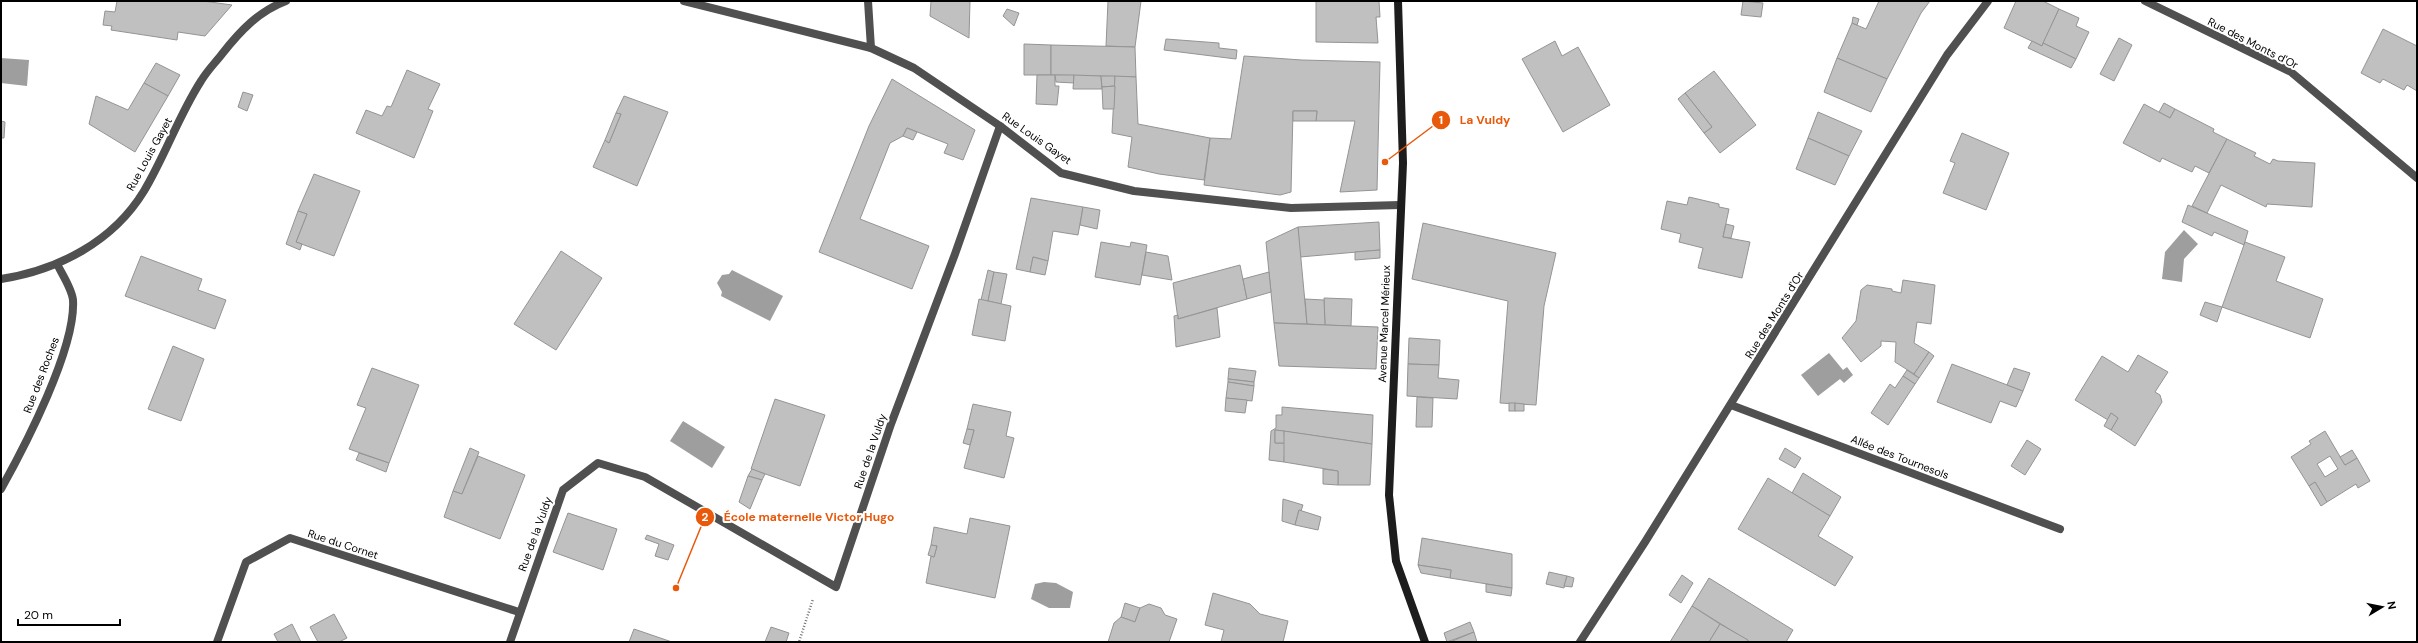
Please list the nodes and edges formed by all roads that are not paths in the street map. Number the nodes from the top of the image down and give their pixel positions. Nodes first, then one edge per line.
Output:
1 (286, 1) edge
2 (684, 1) edge
3 (868, 1) edge
4 (1398, 1) edge
5 (1988, 1) edge
6 (2145, 1) edge
7 (270, 4) edge
8 (871, 48) junction
9 (1000, 126) junction
10 (2417, 178) edge
11 (1400, 205) junction
12 (58, 264) junction
13 (1, 279) edge
14 (1731, 405) junction
15 (1, 489) edge
16 (2060, 529) dead end
17 (519, 612) junction
18 (217, 642) edge
19 (510, 642) edge
20 (1425, 642) edge
21 (1580, 642) edge

1 - 7 street, Rue Louis Gayet
2 - 8 street, Rue Louis Gayet
3 - 8 street
4 - 11 main road, Avenue Marcel Mérieux
5 - 14 street, Rue des Monts d'Or
6 - 10 street, Rue des Monts d'Or
7 - 12 street, Rue Louis Gayet
8 - 9 street, Rue Louis Gayet
9 - 11 street, Rue Louis Gayet
9 - 17 street, Rue de la Vuldy
11 - 20 main road, Avenue Marcel Mérieux
12 - 13 street, Rue Louis Gayet
12 - 15 street, Rue des Roches
14 - 16 street, Allée des Tournesols
14 - 21 street, Rue des Monts d'Or
17 - 18 street, Rue du Cornet
17 - 19 street, Rue de la Vuldy

